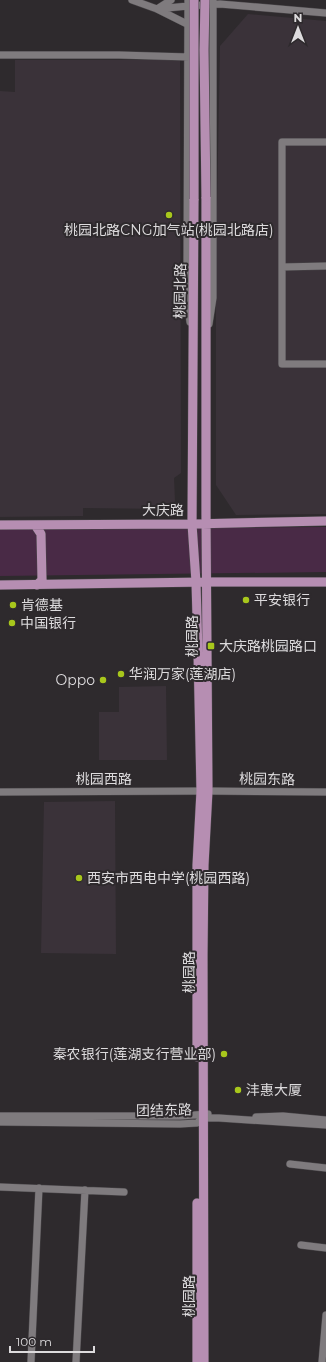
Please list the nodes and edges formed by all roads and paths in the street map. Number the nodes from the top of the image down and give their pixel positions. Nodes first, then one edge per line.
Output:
1 (132, 0) edge
2 (171, 0) edge
3 (190, 2) edge
4 (210, 2) edge
5 (157, 10) junction
6 (326, 13) edge
7 (189, 25) junction
8 (0, 55) edge
9 (189, 57) junction
10 (326, 142) edge
11 (326, 266) edge
12 (282, 267) junction
13 (193, 345) junction
14 (205, 354) junction
15 (326, 364) edge
16 (326, 521) edge
17 (206, 523) junction
18 (192, 524) junction
19 (0, 525) edge
20 (35, 525) junction
21 (49, 525) junction
22 (196, 582) junction
23 (206, 582) junction
24 (326, 582) edge
25 (0, 585) edge
26 (37, 585) junction
27 (49, 585) junction
28 (205, 791) junction
29 (0, 792) edge
30 (326, 792) edge
31 (0, 1116) edge
32 (200, 1118) junction
33 (326, 1120) edge
34 (0, 1122) edge
35 (326, 1125) edge
36 (290, 1164) dead end
37 (326, 1168) edge
38 (0, 1187) edge
39 (39, 1188) junction
40 (85, 1190) junction
41 (124, 1192) dead end
42 (301, 1245) dead end
43 (326, 1248) edge
44 (326, 1315) edge
45 (31, 1362) edge
46 (76, 1362) edge
47 (197, 1362) edge
48 (204, 1362) edge
49 (322, 1362) edge

1 - 5 street
2 - 5 street
3 - 4 street
3 - 5 street
3 - 7 street
3 - 13 main road, 桃园北路, bridge
4 - 6 street
4 - 14 main road, 桃园北路, bridge
4 - 14 street
5 - 7 street
7 - 9 street
8 - 9 street
9 - 13 street
10 - 12 street
11 - 12 street
12 - 15 street
13 - 18 main road, 桃园北路
14 - 17 main road, 桃园北路
16 - 17 main road, 大庆路
17 - 18 main road, 大庆路
17 - 23 main road, 桃园北路
18 - 21 main road, 大庆路
18 - 22 main road, 桃园北路
19 - 20 main road, 大庆路
20 - 21 main road, 大庆路
20 - 26 main road
21 - 27 main road
22 - 23 main road
22 - 27 main road
22 - 28 main road, 桃园路
23 - 24 main road
23 - 28 main road, 桃园路
25 - 26 main road
26 - 27 main road
28 - 29 street, 桃园西路
28 - 30 street, 桃园东路
28 - 32 main road, 桃园路
31 - 32 street
32 - 33 street
32 - 34 street, 团结东路
32 - 35 street, 团结东路
32 - 47 main road, 桃园路
32 - 48 main road, 桃园路
36 - 37 street
38 - 39 street
39 - 40 street
39 - 45 street
40 - 41 street
40 - 46 street
42 - 43 street
44 - 49 street

